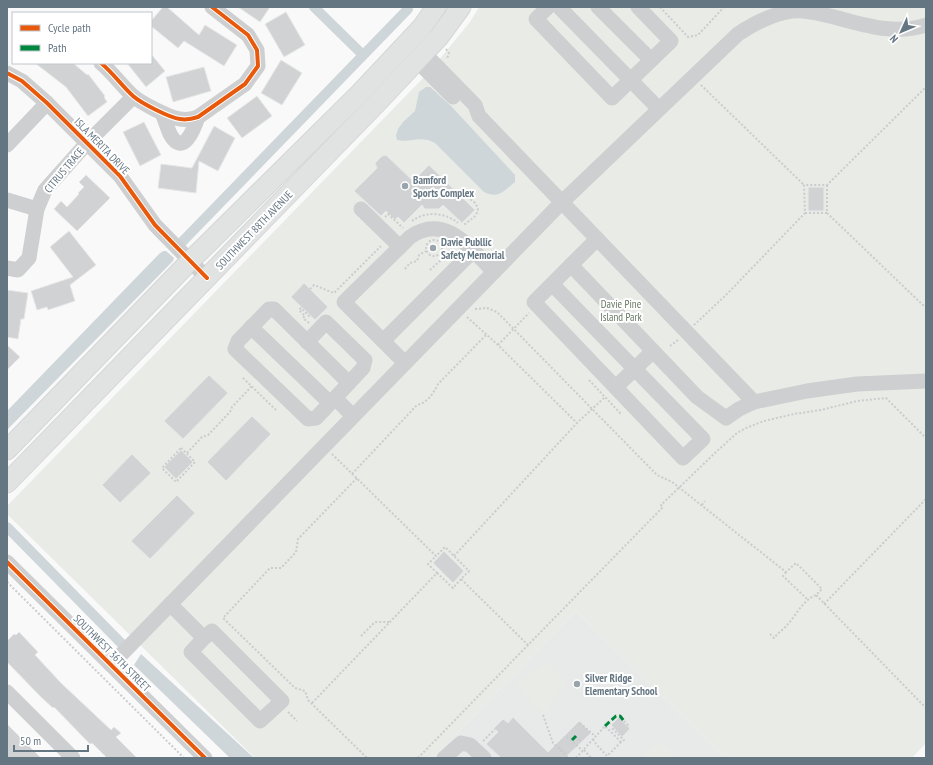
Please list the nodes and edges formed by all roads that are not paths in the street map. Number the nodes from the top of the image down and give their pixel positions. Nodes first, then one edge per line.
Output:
1 (212, 7) edge
2 (436, 7) edge
3 (461, 7) edge
4 (548, 7) edge
5 (559, 7) edge
6 (598, 7) edge
7 (638, 7) edge
8 (926, 26) edge
9 (421, 57) junction
10 (650, 60) junction
11 (102, 64) edge
12 (7, 73) edge
13 (631, 80) junction
14 (133, 97) junction
15 (47, 103) junction
16 (659, 109) junction
17 (162, 113) junction
18 (198, 117) junction
19 (87, 143) junction
20 (7, 145) edge
21 (7, 200) edge
22 (562, 202) junction
23 (37, 209) junction
24 (361, 209) dead end
25 (597, 239) junction
26 (400, 247) junction
27 (473, 251) junction
28 (190, 261) junction
29 (571, 265) junction
30 (7, 268) edge
31 (494, 272) junction
32 (207, 278) junction
33 (552, 284) junction
34 (251, 327) junction
35 (383, 341) junction
36 (307, 342) junction
37 (653, 351) junction
38 (405, 363) junction
39 (635, 368) junction
40 (926, 380) edge
41 (349, 383) junction
42 (610, 392) junction
43 (333, 401) junction
44 (754, 402) junction
45 (353, 416) junction
46 (7, 450) edge
47 (7, 483) edge
48 (7, 562) edge
49 (170, 604) junction
50 (204, 638) junction
51 (111, 665) junction
52 (7, 692) edge
53 (73, 758) edge
54 (204, 758) edge
55 (444, 758) edge
56 (483, 758) edge

1 - 18 street
2 - 28 main road, SOUTHWEST 88TH AVENUE
3 - 9 main road, SOUTHWEST 88TH AVENUE
4 - 13 street
5 - 13 street
6 - 10 street
7 - 10 street
8 - 16 street
9 - 22 street
9 - 32 main road, SOUTHWEST 88TH AVENUE
10 - 13 street
11 - 14 street
12 - 15 street, ISLA MERITA DRIVE
13 - 16 street
14 - 17 street
14 - 19 street, CITRUS TRACE
15 - 19 street, ISLA MERITA DRIVE
15 - 20 street
16 - 22 street
17 - 18 street
17 - 18 street
19 - 23 street, CITRUS TRACE
19 - 28 street, ISLA MERITA DRIVE
21 - 23 street
22 - 25 street
22 - 31 street
23 - 30 street, CITRUS TRACE
24 - 26 street
25 - 29 street
25 - 44 street
26 - 27 street
26 - 35 street
27 - 31 street
27 - 35 street
28 - 32 street, ISLA MERITA DRIVE
28 - 46 main road, SOUTHWEST 88TH AVENUE
29 - 33 street
29 - 37 street
31 - 38 street
32 - 47 main road, SOUTHWEST 88TH AVENUE
33 - 39 street
33 - 42 street
34 - 36 street
34 - 43 street
34 - 43 street
35 - 38 street
36 - 41 street
36 - 41 street
37 - 39 street
37 - 44 street
38 - 45 street
39 - 42 street
39 - 42 street
40 - 44 street
41 - 43 street
43 - 45 street
45 - 49 street
48 - 51 street, SOUTHWEST 36TH STREET
49 - 50 street
49 - 51 street
50 - 50 street
51 - 54 street, SOUTHWEST 36TH STREET
52 - 53 street
55 - 56 street

